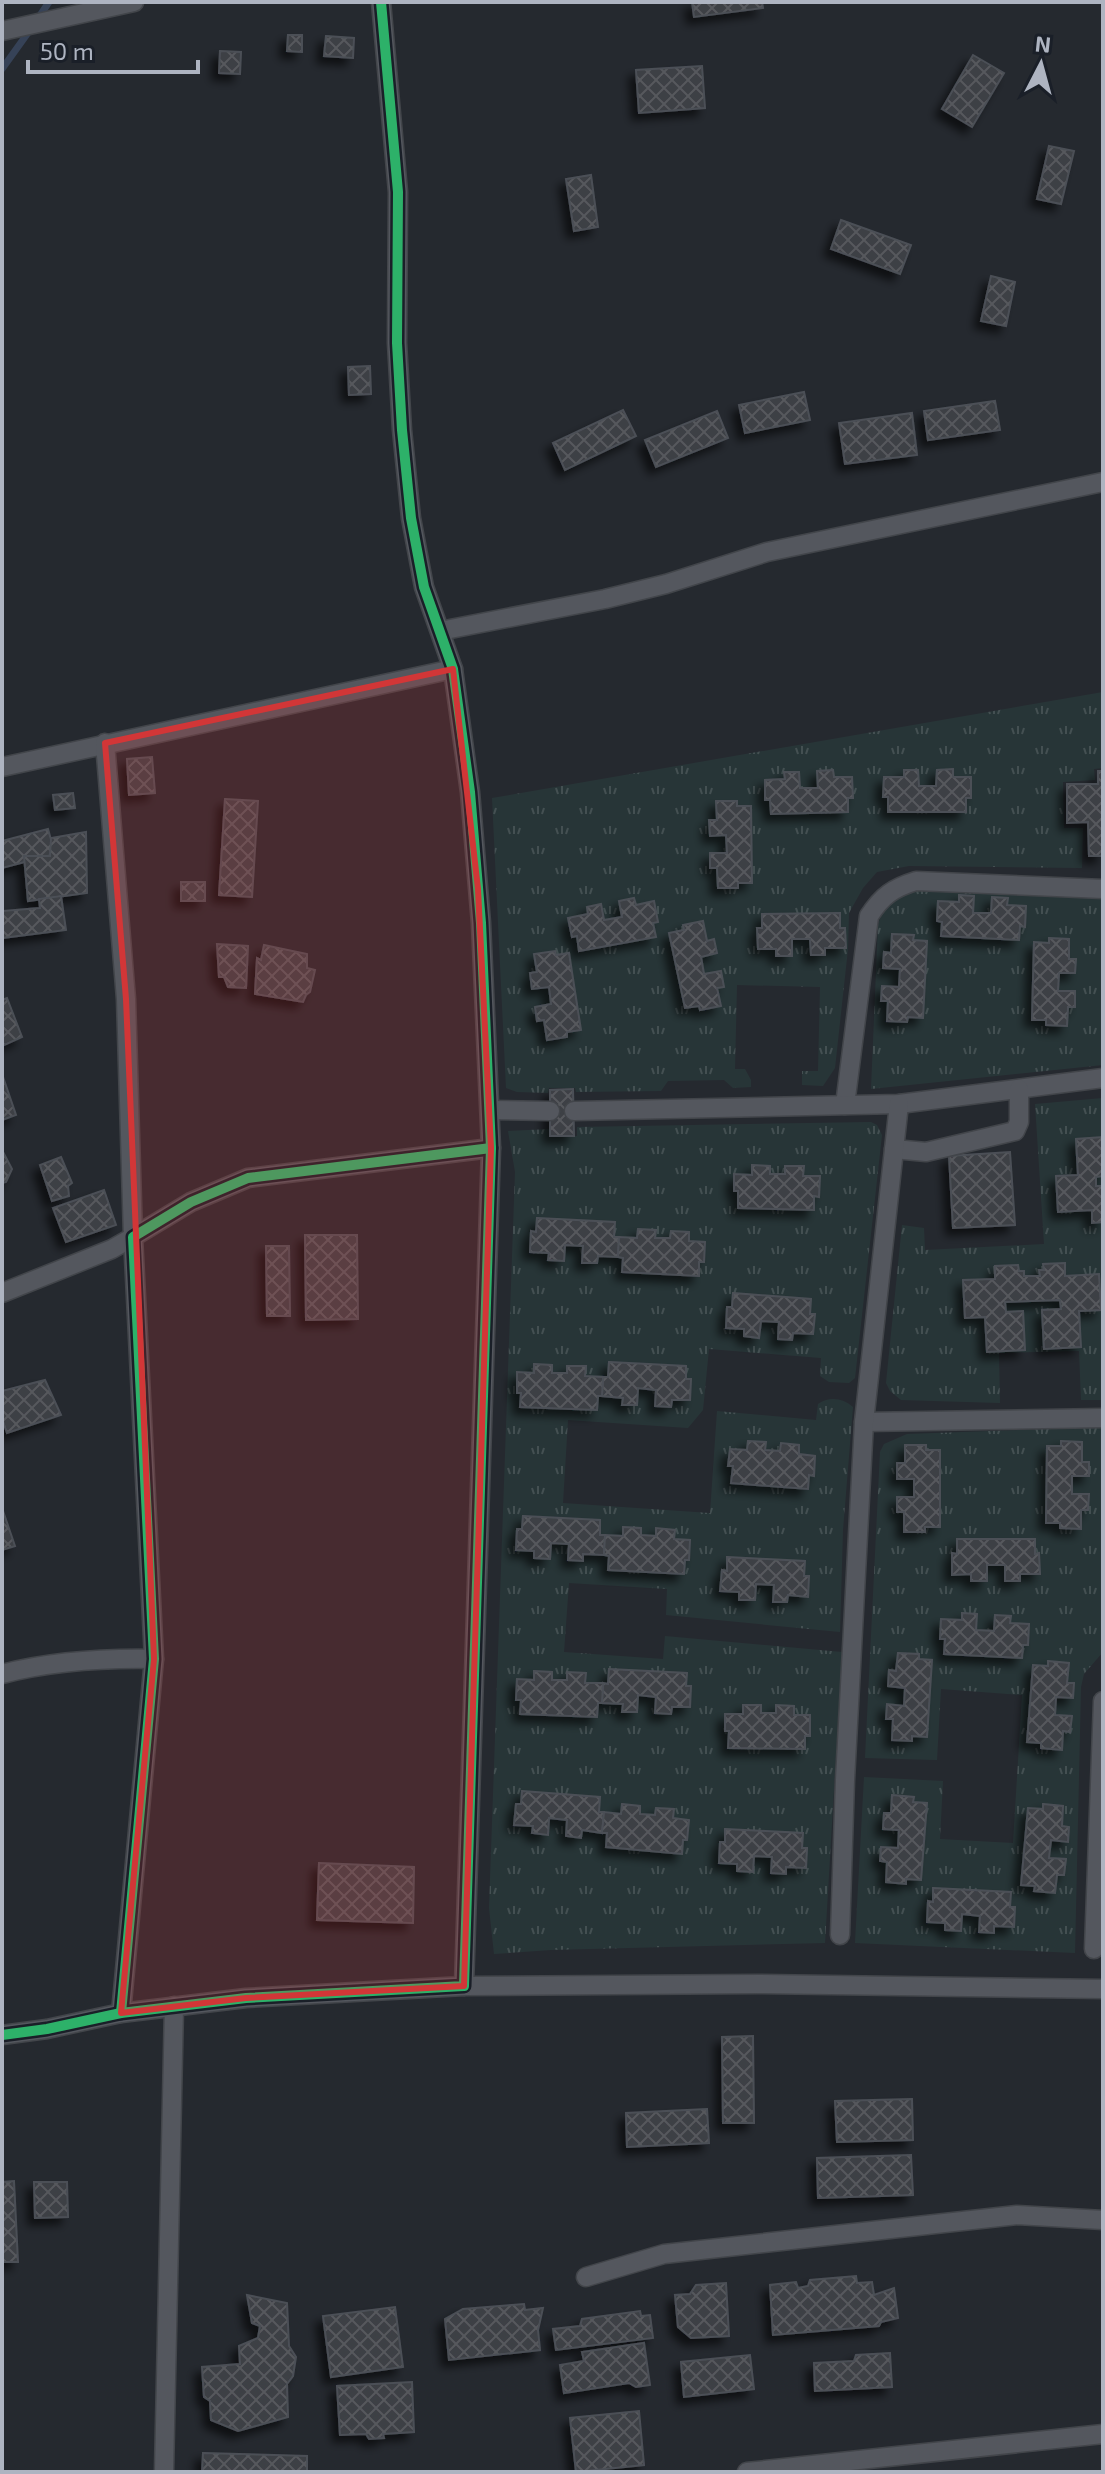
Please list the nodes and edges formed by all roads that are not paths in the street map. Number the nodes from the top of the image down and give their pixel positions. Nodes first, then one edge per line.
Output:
1 (134, 2) edge
2 (381, 2) edge
3 (2, 31) edge
4 (1103, 482) edge
5 (440, 631) junction
6 (453, 669) junction
7 (105, 743) junction
8 (2, 767) edge
9 (1103, 889) edge
10 (1103, 1078) edge
11 (1019, 1089) junction
12 (899, 1104) junction
13 (845, 1105) junction
14 (490, 1110) junction
15 (550, 1111) dead end
16 (574, 1111) dead end
17 (491, 1148) junction
18 (894, 1149) junction
19 (133, 1237) junction
20 (2, 1293) edge
21 (1103, 1418) edge
22 (864, 1422) junction
23 (154, 1659) junction
24 (2, 1674) edge
25 (1103, 1701) edge
26 (840, 1935) dead end
27 (1094, 1949) dead end
28 (464, 1986) junction
29 (1103, 1989) edge
30 (174, 2006) junction
31 (121, 2013) junction
32 (2, 2035) edge
33 (1103, 2220) edge
34 (586, 2277) dead end
35 (1103, 2434) edge
36 (164, 2472) edge
37 (747, 2472) edge

1 - 3 street
2 - 5 street
4 - 5 street
5 - 6 street
6 - 7 street
6 - 14 street
7 - 8 street
7 - 19 street
9 - 13 street
10 - 11 street
11 - 12 street
11 - 18 street
12 - 13 street
12 - 18 street
13 - 16 street
14 - 15 street
14 - 17 street
17 - 19 street
17 - 28 street
18 - 22 street
19 - 20 street
19 - 23 street
21 - 22 street
22 - 26 street
23 - 24 street
23 - 31 street
25 - 27 street
28 - 29 street
28 - 30 street
30 - 31 street
30 - 36 street
31 - 32 street
33 - 34 street
35 - 37 street

